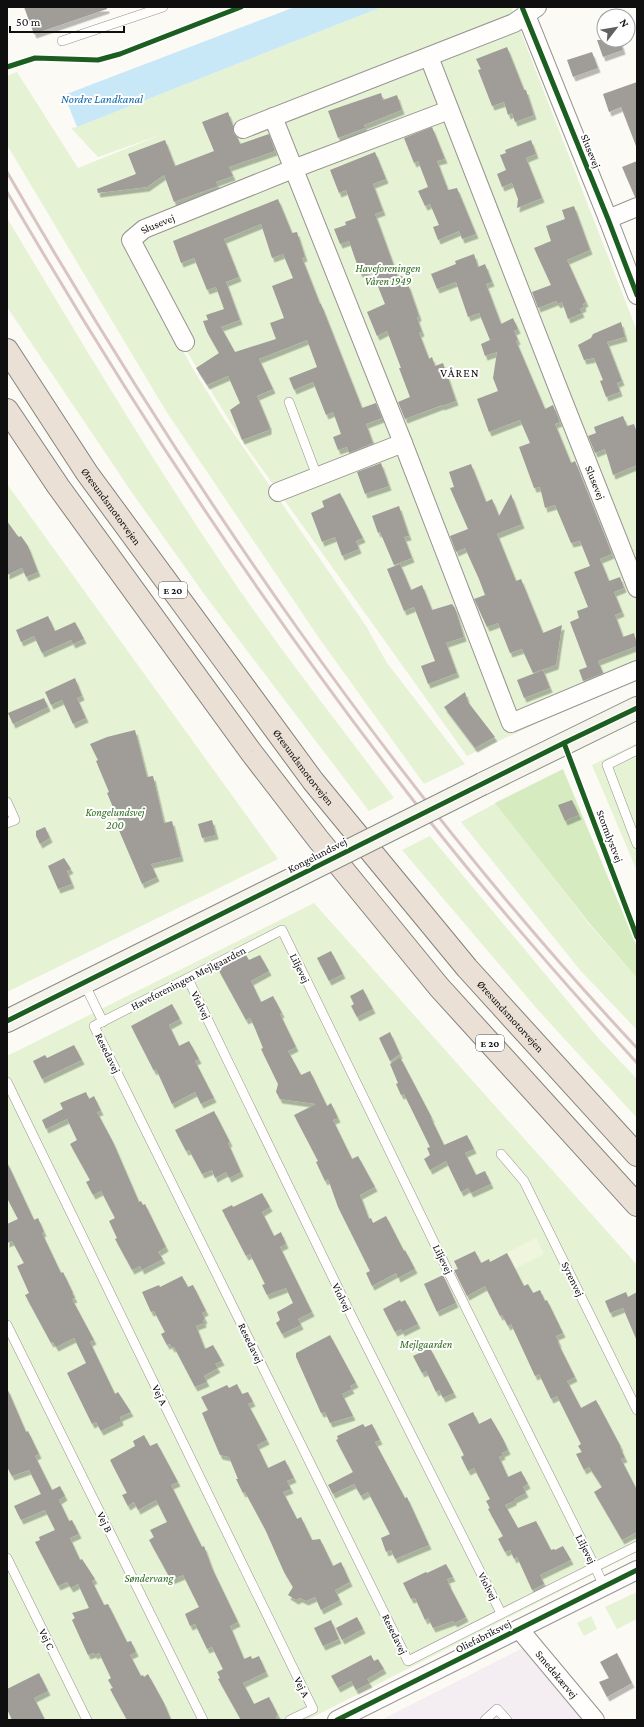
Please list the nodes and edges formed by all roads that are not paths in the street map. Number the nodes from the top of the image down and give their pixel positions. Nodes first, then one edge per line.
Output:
1 (163, 7) edge
2 (528, 10) edge
3 (62, 41) dead end
4 (430, 57) junction
5 (449, 110) junction
6 (273, 117) junction
7 (243, 129) dead end
8 (293, 169) junction
9 (637, 207) edge
10 (608, 219) junction
11 (637, 295) edge
12 (185, 342) dead end
13 (7, 350) edge
14 (289, 402) dead end
15 (7, 410) edge
16 (403, 443) junction
17 (317, 476) junction
18 (278, 492) dead end
19 (637, 588) edge
20 (637, 670) edge
21 (637, 708) edge
22 (637, 750) edge
23 (7, 802) edge
24 (7, 823) edge
25 (637, 844) edge
26 (282, 930) joint
27 (188, 978) junction
28 (84, 983) junction
29 (7, 1021) edge
30 (103, 1022) junction
31 (94, 1026) joint
32 (7, 1082) edge
33 (501, 1154) dead end
34 (637, 1155) edge
35 (637, 1205) edge
36 (7, 1325) edge
37 (637, 1410) edge
38 (637, 1546) edge
39 (7, 1558) edge
40 (594, 1567) junction
41 (637, 1570) edge
42 (604, 1586) junction
43 (501, 1613) junction
44 (520, 1629) junction
45 (88, 1720) edge
46 (203, 1720) edge
47 (290, 1720) edge
48 (337, 1720) edge
49 (485, 1720) edge
50 (507, 1720) edge
51 (595, 1720) edge

1 - 3 lane
2 - 4 street, Slusevej
2 - 10 street, Slusevej
4 - 5 street, Slusevej
4 - 6 street, Slusevej
5 - 8 street, Slusevej
5 - 19 street, Slusevej
6 - 7 street, Slusevej
6 - 8 street
8 - 12 street, Slusevej
8 - 16 street
9 - 10 street
10 - 11 street, Slusevej
13 - 34 highway, Øresundsmotorvejen / E 20
14 - 17 lane
15 - 35 highway, E 20
16 - 17 street
16 - 20 street
17 - 18 street
21 - 28 street, Kongelundsvej, bridge
22 - 25 lane
23 - 24 lane
26 - 27 lane, Haveforeningen Mejlgaarden
26 - 40 lane, Liljevej
27 - 30 lane, Haveforeningen Mejlgaarden
27 - 43 lane, Violvej
28 - 29 street, Kongelundsvej
28 - 30 lane
30 - 31 lane, Haveforeningen Mejlgaarden
31 - 43 lane, Resedavej
32 - 47 lane, Vej A
33 - 37 lane, Syrenvej
36 - 46 lane, Vej B
38 - 40 lane
39 - 45 lane, Vej C
40 - 42 lane, Liljevej
40 - 43 lane
41 - 42 street, Oliefabriksvej
42 - 44 street, Oliefabriksvej
44 - 48 street, Oliefabriksvej
44 - 51 street, Smedekærvej
49 - 50 lane

